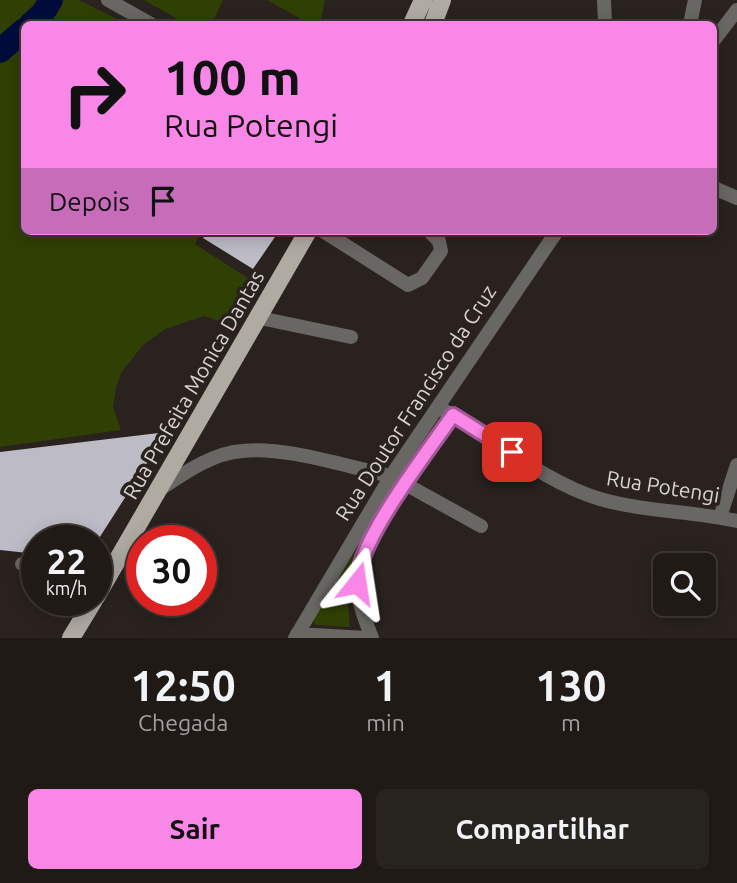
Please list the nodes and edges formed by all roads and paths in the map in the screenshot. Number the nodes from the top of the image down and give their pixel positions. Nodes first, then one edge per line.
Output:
1 (108, 0) edge
2 (423, 0) edge
3 (442, 0) edge
4 (604, 0) edge
5 (695, 0) edge
6 (737, 10) edge
7 (146, 21) edge
8 (413, 21) edge
9 (434, 21) edge
10 (606, 21) edge
11 (691, 21) edge
12 (717, 36) edge
13 (717, 189) edge
14 (737, 198) edge
15 (306, 235) edge
16 (329, 235) edge
17 (433, 235) edge
18 (554, 235) edge
19 (260, 318) junction
20 (351, 337) dead end
21 (438, 407) junction
22 (453, 415) junction
23 (737, 465) edge
24 (391, 476) junction
25 (407, 485) junction
26 (158, 491) junction
27 (720, 517) junction
28 (737, 521) edge
29 (481, 526) dead end
30 (112, 559) edge
31 (84, 616) edge
32 (296, 636) edge
33 (71, 638) edge
34 (366, 638) edge
35 (372, 638) edge

1 - 7 street
2 - 8 main road
3 - 9 main road
4 - 10 street
5 - 11 street
6 - 12 street
13 - 14 street
15 - 19 main road, Rua Prefeita Monica Dantas
16 - 17 street
18 - 21 street, Rua Doutor Francisco da Cruz
19 - 20 street
19 - 26 main road, Rua Prefeita Monica Dantas
21 - 22 street, Rua Potengi
21 - 24 street, Rua Doutor Francisco da Cruz
22 - 25 street
22 - 27 street, Rua Potengi
23 - 27 street
24 - 26 street
24 - 32 street, Rua Doutor Francisco da Cruz
25 - 29 street
25 - 35 street
26 - 30 main road, Rua Prefeita Monica Dantas
27 - 28 street, Rua Potengi
31 - 33 main road, Rua Prefeita Monica Dantas
32 - 34 street

